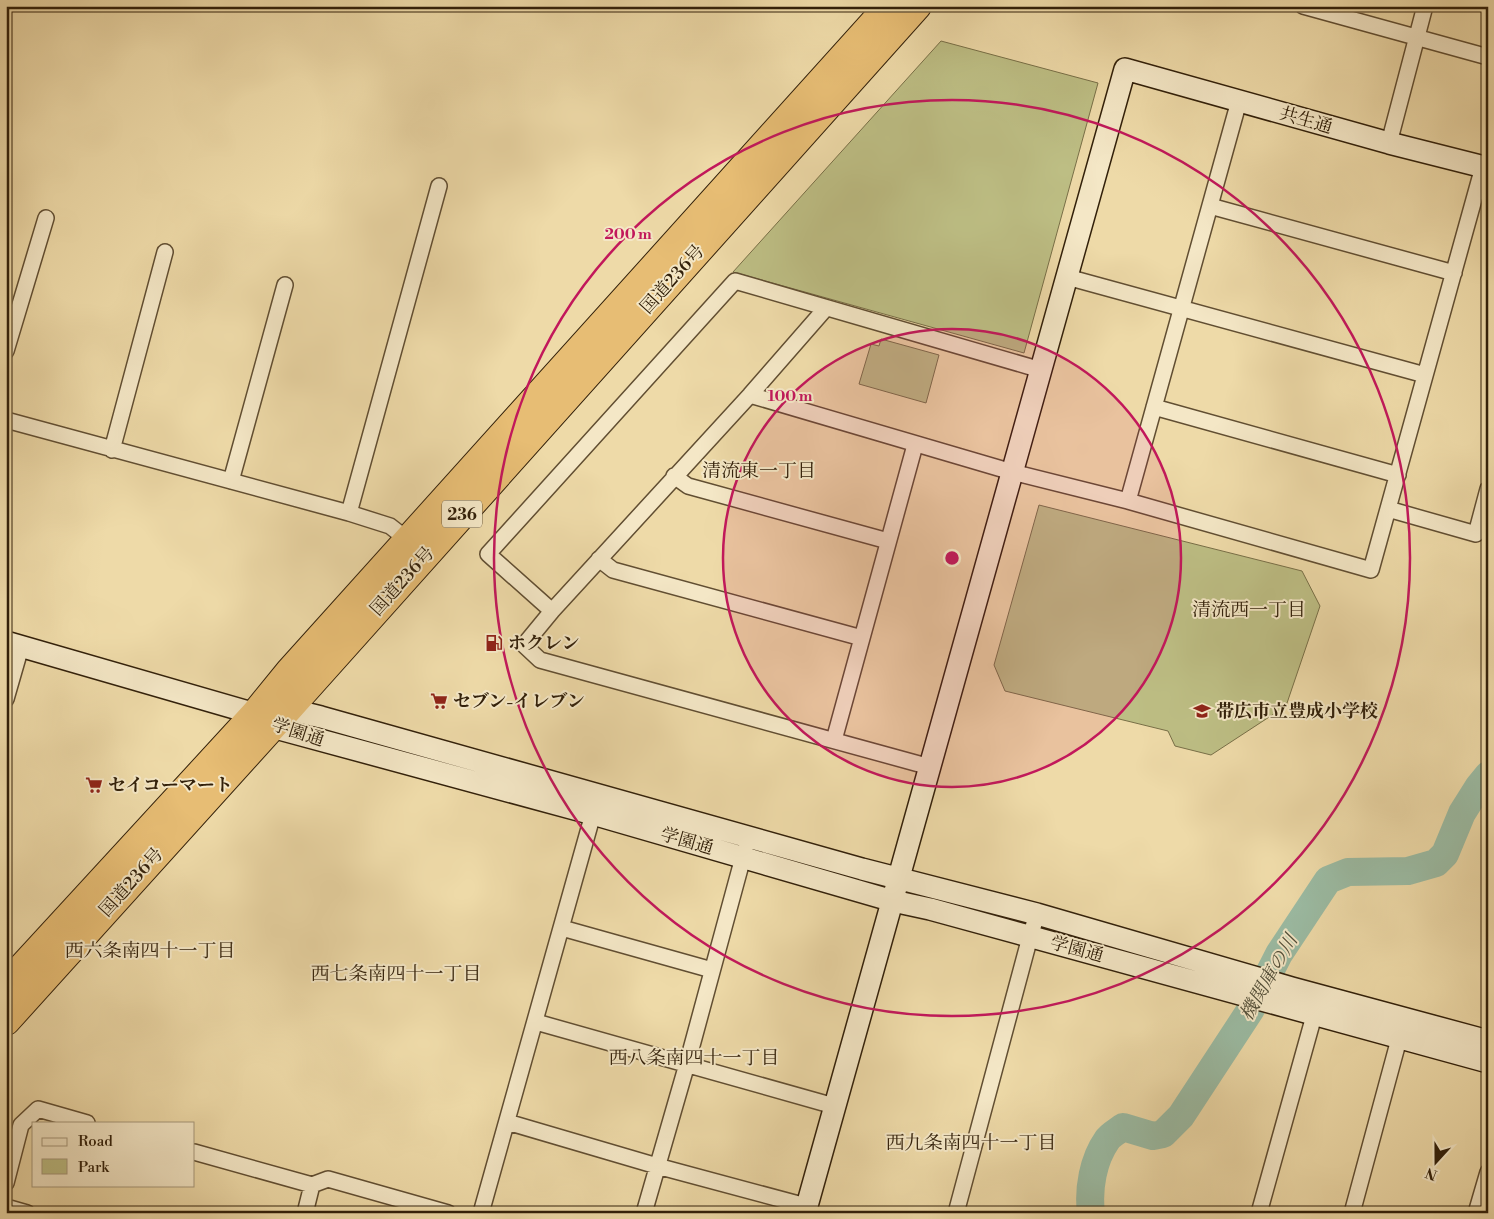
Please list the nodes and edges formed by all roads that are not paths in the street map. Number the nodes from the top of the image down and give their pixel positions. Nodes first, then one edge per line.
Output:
1 (889, 6) edge
2 (917, 6) edge
3 (1303, 6) edge
4 (1425, 6) edge
5 (1416, 38) junction
6 (1488, 57) edge
7 (1239, 101) junction
8 (1389, 143) junction
9 (1485, 167) edge
10 (439, 186) dead end
11 (1210, 206) junction
12 (46, 218) dead end
13 (165, 252) dead end
14 (1454, 273) junction
15 (1067, 277) junction
16 (285, 285) dead end
17 (826, 308) junction
18 (1182, 308) junction
19 (6, 352) edge
20 (1041, 370) junction
21 (1425, 375) junction
22 (750, 395) junction
23 (1154, 407) junction
24 (6, 420) edge
25 (915, 445) junction
26 (112, 450) junction
27 (1012, 472) junction
28 (1398, 475) junction
29 (674, 476) junction
30 (231, 481) junction
31 (1488, 489) edge
32 (1128, 501) junction
33 (1388, 509) junction
34 (349, 513) junction
35 (888, 541) junction
36 (417, 547) junction
37 (599, 559) junction
38 (552, 611) junction
39 (862, 638) junction
40 (14, 645) edge
41 (6, 699) edge
42 (272, 717) junction
43 (834, 740) junction
44 (930, 767) junction
45 (593, 814) junction
46 (749, 836) junction
47 (743, 857) junction
48 (899, 879) junction
49 (893, 901) junction
50 (1037, 914) junction
51 (562, 928) junction
52 (1030, 936) junction
53 (712, 970) junction
54 (17, 976) edge
55 (1286, 997) junction
56 (1317, 1005) junction
57 (6, 1021) edge
58 (536, 1022) junction
59 (1402, 1028) junction
60 (1488, 1041) edge
61 (1488, 1062) edge
62 (687, 1064) junction
63 (834, 1106) junction
64 (84, 1122) edge
65 (506, 1122) junction
66 (195, 1152) edge
67 (657, 1166) junction
68 (1488, 1172) edge
69 (6, 1183) edge
70 (312, 1185) junction
71 (6, 1207) edge
72 (805, 1210) edge
73 (27, 1213) edge
74 (305, 1213) edge
75 (448, 1213) edge
76 (481, 1213) edge
77 (644, 1213) edge
78 (956, 1213) edge
79 (1259, 1213) edge
80 (1352, 1213) edge
81 (1476, 1213) edge

1 - 36 highway, 国道236号 / 236
2 - 36 highway, 国道236号 / 236
3 - 5 street
4 - 5 street
5 - 6 street
5 - 8 street
7 - 8 street, 共生通
7 - 11 street
7 - 15 street, 共生通
8 - 9 street, 共生通
9 - 14 street
10 - 34 street
11 - 14 street
11 - 18 street
12 - 19 street
13 - 26 street
14 - 21 street
15 - 18 street
15 - 20 street
16 - 30 street
17 - 20 street
17 - 22 street
17 - 38 street
18 - 21 street
18 - 23 street
20 - 27 street
21 - 28 street
22 - 25 street
22 - 29 street
23 - 28 street
23 - 32 street
24 - 26 street
25 - 27 street
25 - 35 street
26 - 30 street
27 - 32 street
27 - 44 street
28 - 33 street
29 - 35 street
29 - 37 street
30 - 34 street
31 - 33 street
32 - 33 street
34 - 36 street
35 - 39 street
36 - 42 highway, 国道236号 / 236
37 - 38 street
37 - 39 street
38 - 43 street
39 - 43 street
40 - 41 street
40 - 42 street
42 - 45 street, 学園通
42 - 46 street, 学園通
42 - 54 highway, 国道236号 / 236
43 - 44 street
44 - 48 street
45 - 47 street, 学園通
45 - 51 street
46 - 47 street
46 - 48 street, 学園通
47 - 49 street, 学園通
47 - 53 street
48 - 49 street
48 - 50 street, 学園通
49 - 52 street, 学園通
49 - 63 street
50 - 52 street
50 - 55 street, 学園通
51 - 53 street
51 - 58 street
52 - 55 street, 学園通
52 - 78 street
53 - 62 street
54 - 57 highway, 国道236号 / 236
55 - 56 street, 学園通
56 - 59 street, 学園通
56 - 79 street
58 - 62 street
58 - 65 street
59 - 60 street, 学園通
59 - 61 street, 学園通
59 - 80 street
62 - 63 street
62 - 67 street
63 - 72 street
64 - 69 street
65 - 67 street
65 - 76 street
66 - 70 street
67 - 72 street
67 - 77 street
68 - 81 street
70 - 74 street
70 - 75 street
71 - 73 street

